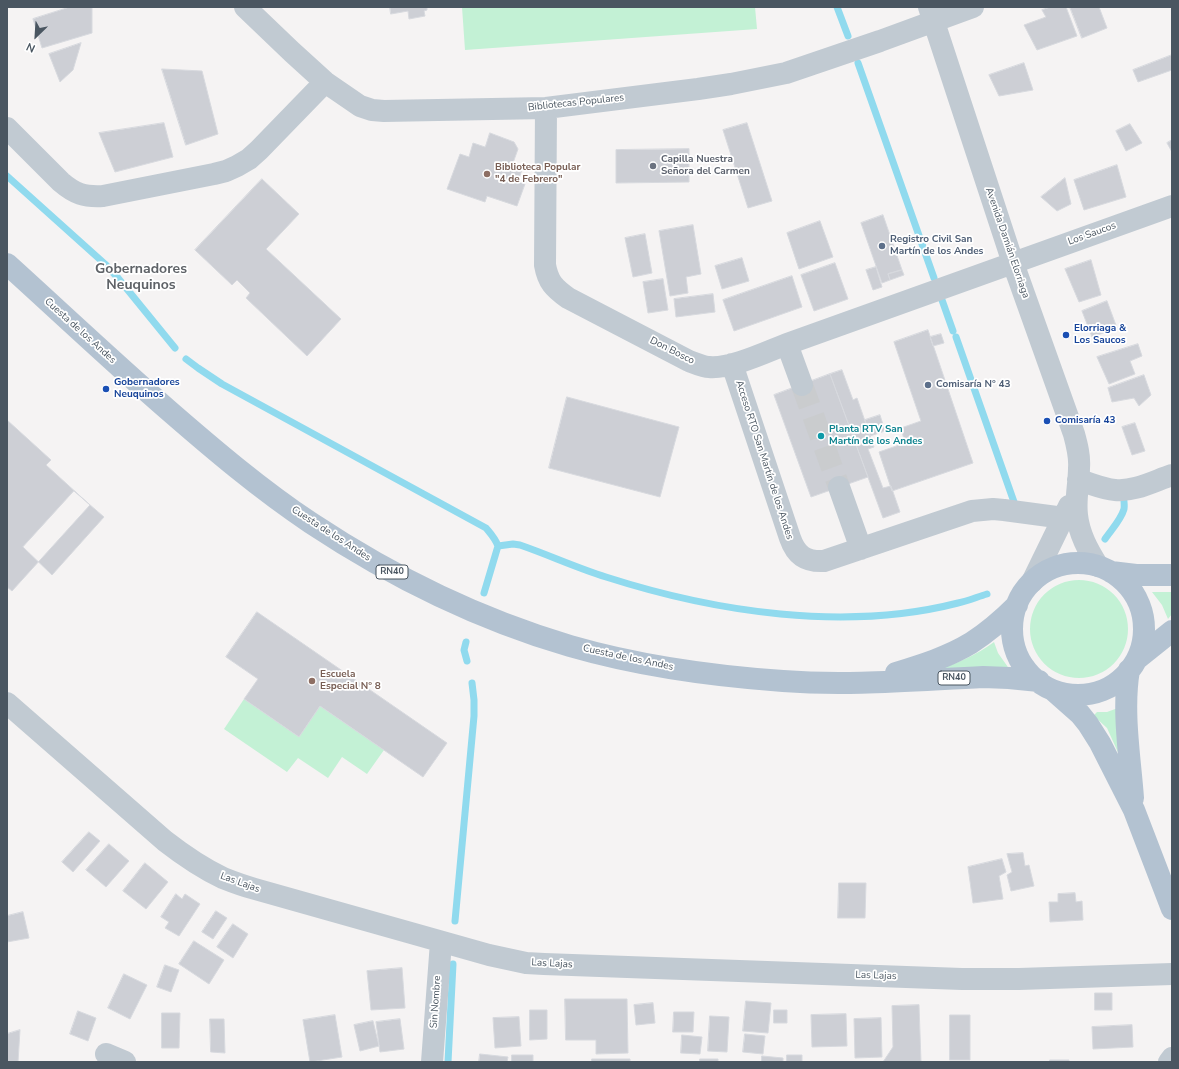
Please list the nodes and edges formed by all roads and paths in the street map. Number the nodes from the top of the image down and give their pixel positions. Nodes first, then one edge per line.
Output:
1 (973, 7) edge
2 (250, 9) edge
3 (931, 14) edge
4 (325, 82) junction
5 (546, 108) junction
6 (7, 128) edge
7 (1172, 206) edge
8 (1013, 263) junction
9 (7, 264) edge
10 (787, 344) junction
11 (732, 364) junction
12 (802, 385) tunnel mouth
13 (1172, 475) edge
14 (1078, 480) junction
15 (839, 487) tunnel mouth
16 (1070, 516) junction
17 (861, 549) junction
18 (1105, 569) junction
19 (1172, 575) edge
20 (1032, 582) junction
21 (1017, 605) junction
22 (1172, 631) edge
23 (1133, 665) junction
24 (869, 682) junction
25 (1045, 685) junction
26 (7, 703) edge
27 (1134, 810) junction
28 (1172, 909) edge
29 (440, 942) junction
30 (1172, 974) edge
31 (1172, 1058) edge
32 (432, 1062) edge
33 (1169, 1062) edge

1 - 3 street, Bibliotecas Populares
2 - 4 street, Bibliotecas Populares
3 - 5 street, Bibliotecas Populares
3 - 8 street, Avenida Damián Elorriaga
4 - 5 street, Bibliotecas Populares
4 - 6 street
5 - 11 street, Don Bosco
7 - 8 street, Los Saucos
8 - 10 street, Don Bosco
8 - 14 street, Avenida Damián Elorriaga
9 - 24 main road, Cuesta de los Andes / RN40
10 - 11 street, Don Bosco
10 - 12 street
11 - 17 street, Acceso RTO San Martín de los Andes
13 - 14 street
14 - 16 street, Avenida Damián Elorriaga
15 - 17 street
16 - 17 street, Acceso RTO San Martín de los Andes
16 - 18 street
16 - 20 street, Avenida Damián Elorriaga
18 - 19 main road, RN40
18 - 20 main road, RN40
18 - 23 main road
20 - 21 main road, RN40
21 - 24 main road, Cuesta de los Andes / RN40
21 - 25 main road, RN40
22 - 23 main road, RN40
23 - 25 main road, RN40
23 - 27 main road
24 - 25 main road, Cuesta de los Andes / RN40
25 - 27 main road
26 - 29 street, Las Lajas
27 - 28 main road
29 - 30 street, Las Lajas
29 - 32 street, Sin Nombre
31 - 33 street

